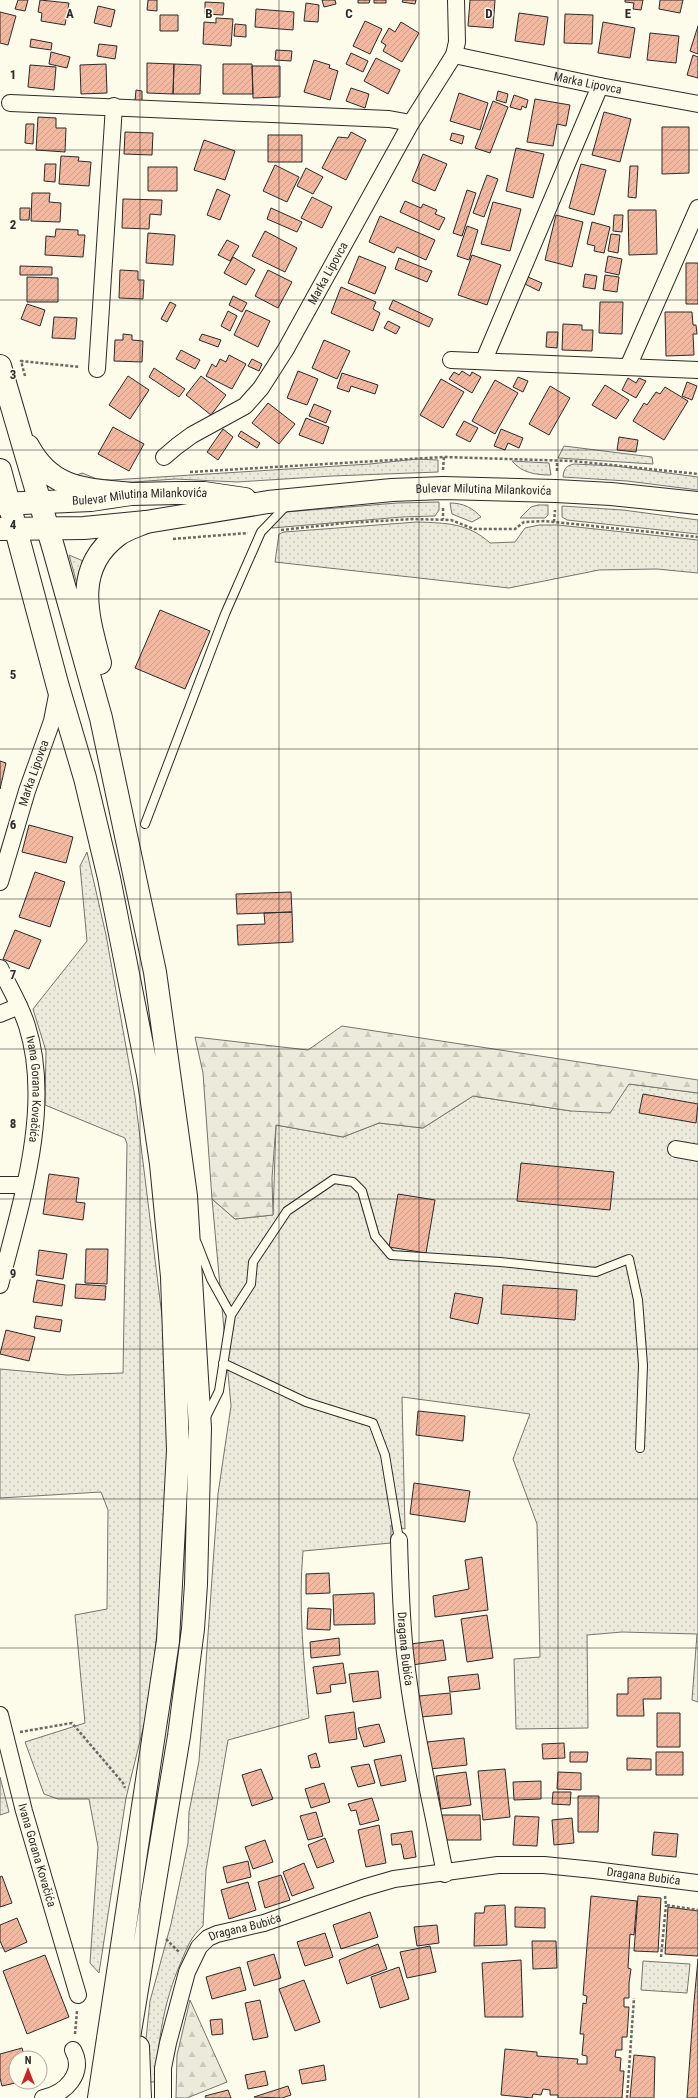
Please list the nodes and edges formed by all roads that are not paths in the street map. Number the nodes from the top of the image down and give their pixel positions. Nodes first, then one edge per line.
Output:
1 (456, 0) edge
2 (454, 55) junction
3 (600, 86) junction
4 (10, 103) dead end
5 (698, 104) edge
6 (114, 106) junction
7 (411, 123) junction
8 (698, 208) edge
9 (451, 360) dead end
10 (484, 360) junction
11 (0, 366) edge
12 (628, 367) junction
13 (97, 369) road end
14 (698, 370) edge
15 (19, 429) junction
16 (164, 457) dead end
17 (0, 470) edge
18 (131, 494) junction
19 (295, 500) junction
20 (268, 502) junction
21 (39, 503) junction
22 (698, 503) edge
23 (5, 504) edge
24 (146, 522) junction
25 (8, 528) edge
26 (47, 528) junction
27 (58, 687) junction
28 (101, 718) junction
29 (145, 824) dead end
30 (0, 882) edge
31 (0, 968) edge
32 (19, 1006) junction
33 (0, 1014) edge
34 (676, 1149) dead end
35 (698, 1153) edge
36 (0, 1185) edge
37 (25, 1185) junction
38 (188, 1222) junction
39 (0, 1285) edge
40 (231, 1315) junction
41 (223, 1363) junction
42 (200, 1428) junction
43 (640, 1448) dead end
44 (399, 1540) joint
45 (0, 1715) edge
46 (445, 1874) junction
47 (698, 1883) edge
48 (136, 1989) junction
49 (78, 1994) dead end
50 (73, 2050) dead end
51 (43, 2098) edge
52 (99, 2098) edge
53 (119, 2098) edge
54 (140, 2098) edge
55 (163, 2098) edge

1 - 2 street, Marka Lipovca
2 - 3 street, Marka Lipovca
2 - 7 street, Marka Lipovca
3 - 5 street, Marka Lipovca
3 - 10 street
4 - 6 street
6 - 7 street
6 - 13 street
7 - 16 street, Marka Lipovca
8 - 12 street
9 - 10 street
10 - 12 street
11 - 15 main road
12 - 14 street
15 - 18 main road
15 - 21 main road
17 - 23 main road
18 - 20 main road, Bulevar Milutina Milankovića
18 - 21 main road, Bulevar Milutina Milankovića
19 - 20 main road, Bulevar Milutina Milankovića
19 - 22 main road, Bulevar Milutina Milankovića
19 - 29 lane
20 - 24 main road, Bulevar Milutina Milankovića
21 - 23 main road, Bulevar Milutina Milankovića
21 - 26 main road
23 - 25 main road
24 - 26 main road, Bulevar Milutina Milankovića
24 - 28 main road
25 - 26 main road, Bulevar Milutina Milankovića
25 - 27 main road
26 - 28 main road
27 - 30 street, Marka Lipovca
27 - 52 main road
28 - 38 main road
31 - 32 street, Ivana Gorana Kovačića
32 - 33 street
32 - 37 street, Ivana Gorana Kovačića
34 - 35 street
36 - 37 street
37 - 39 street, Ivana Gorana Kovačića
38 - 40 lane
38 - 42 main road
40 - 41 lane
40 - 43 lane
41 - 42 lane
41 - 44 lane
42 - 48 main road
44 - 46 street, Dragana Bubića
45 - 49 street, Ivana Gorana Kovačića
46 - 47 street, Dragana Bubića
46 - 55 street, Dragana Bubića
48 - 53 main road
48 - 54 main road
50 - 51 street

